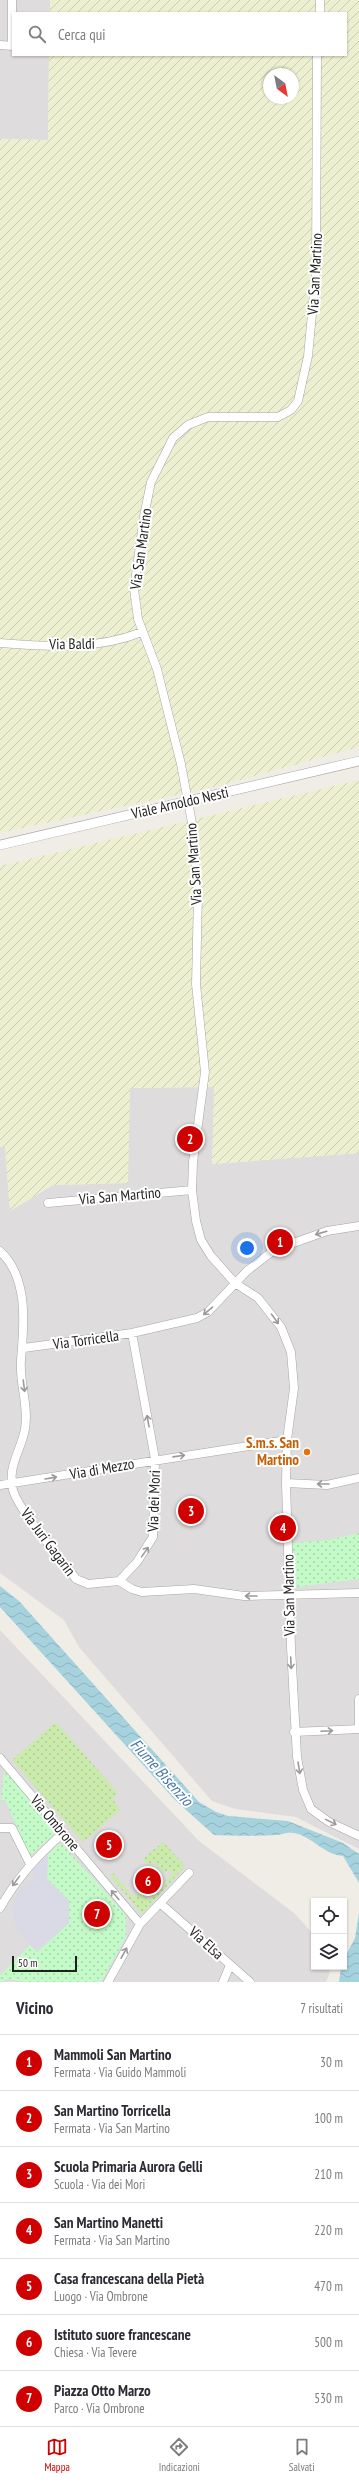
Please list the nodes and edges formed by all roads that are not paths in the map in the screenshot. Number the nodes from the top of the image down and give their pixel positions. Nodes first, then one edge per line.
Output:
1 (12, 0) edge
2 (320, 0) edge
3 (320, 12) edge
4 (0, 46) edge
5 (12, 46) edge
6 (317, 56) edge
7 (142, 632) junction
8 (0, 643) edge
9 (359, 761) edge
10 (189, 801) junction
11 (0, 845) edge
12 (192, 1190) junction
13 (48, 1203) dead end
14 (359, 1226) edge
15 (0, 1251) edge
16 (245, 1272) junction
17 (235, 1283) junction
18 (249, 1290) junction
19 (132, 1334) junction
20 (24, 1348) junction
21 (287, 1440) junction
22 (155, 1459) junction
23 (359, 1478) edge
24 (286, 1483) junction
25 (0, 1485) edge
26 (12, 1485) junction
27 (119, 1581) junction
28 (359, 1593) edge
29 (290, 1596) junction
30 (359, 1700) edge
31 (294, 1732) junction
32 (0, 1758) edge
33 (0, 1828) edge
34 (63, 1833) junction
35 (359, 1836) edge
36 (30, 1864) junction
37 (189, 1873) dead end
38 (161, 1904) junction
39 (0, 1908) edge
40 (140, 1924) junction
41 (230, 1965) junction
42 (108, 1982) edge
43 (223, 1982) edge
44 (250, 1982) edge

1 - 5 street
2 - 3 street
4 - 5 street
6 - 7 street, Via San Martino
7 - 8 street, Via Baldi
7 - 10 street, Via San Martino
9 - 10 street, Viale Arnoldo Nesti
10 - 11 street, Viale Arnoldo Nesti
10 - 12 street, Via San Martino
12 - 13 street, Via San Martino
12 - 17 street, Via San Martino
14 -> 16 street, Via Torricella
15 - 20 street
16 - 17 street, Via Torricella
16 - 18 street, Via San Martino
17 - 18 street, Via San Martino
17 -> 19 street, Via Torricella
18 -> 21 street, Via San Martino
19 - 20 street, Via Torricella
22 -> 19 street, Via dei Mori
20 -> 26 street
22 -> 21 street, Via di Mezzo
21 - 24 street, Via San Martino
26 -> 22 street, Via di Mezzo
27 -> 22 street, Via dei Mori
23 -> 24 street
24 - 29 street, Via San Martino
25 - 26 street, Via di Mezzo
26 - 27 street, Via Juri Gagarin
29 -> 27 street
28 - 29 street
29 -> 31 street, Via San Martino
31 -> 30 street
31 -> 35 street, Via San Martino
32 - 34 street, Via Ombrone
33 - 36 street
34 - 36 street
40 -> 34 street, Via Ombrone
36 -> 39 street
37 - 38 street
38 - 40 street
38 - 41 street, Via Elsa
42 -> 40 street
41 - 43 street
41 - 44 street, Via Elsa

